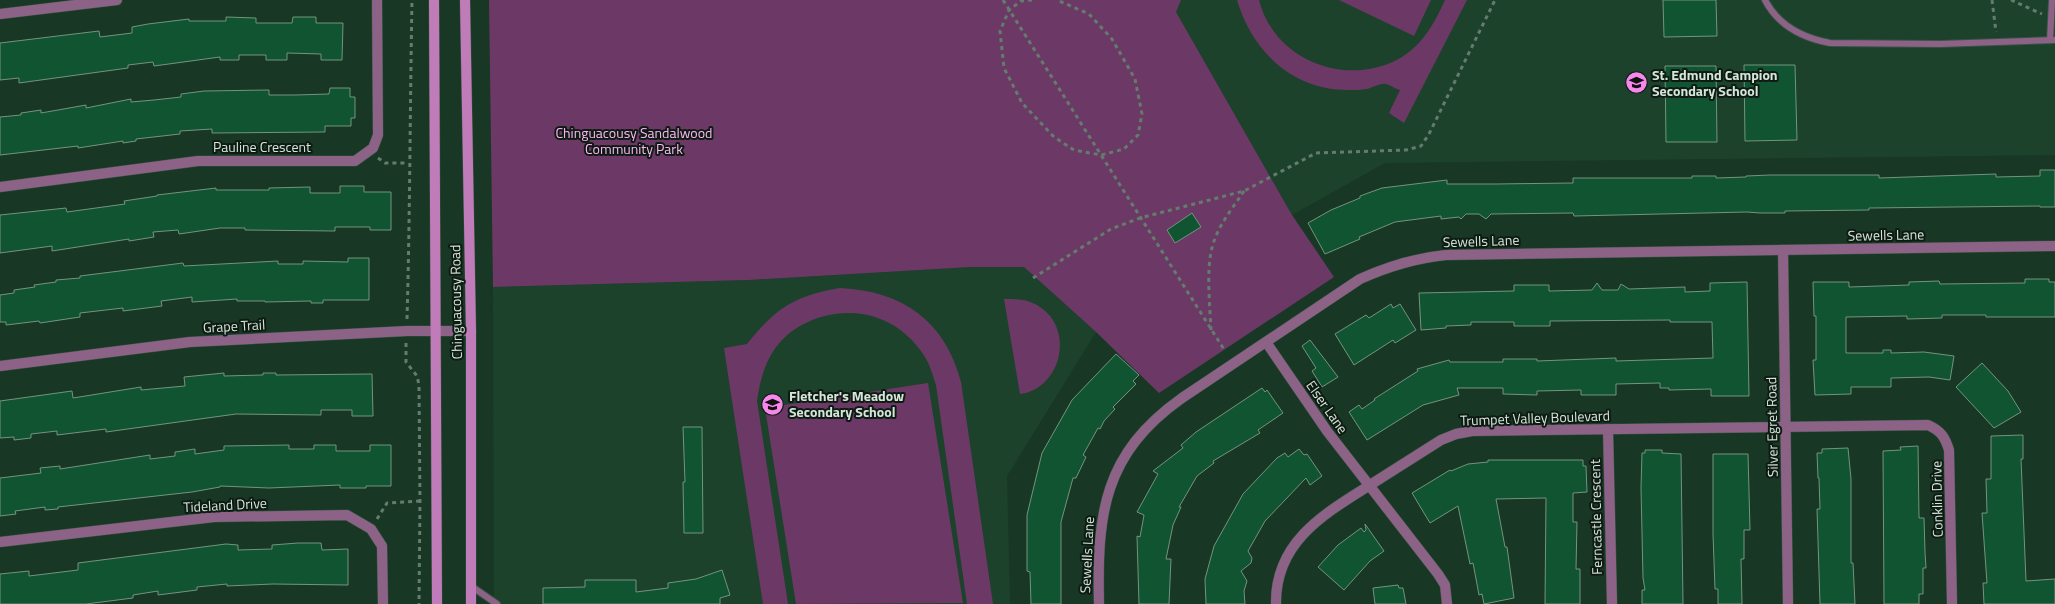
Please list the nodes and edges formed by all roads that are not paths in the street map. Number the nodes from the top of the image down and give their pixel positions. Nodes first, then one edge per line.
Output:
1 (117, 0) edge
2 (377, 0) edge
3 (434, 0) edge
4 (465, 0) edge
5 (1765, 0) edge
6 (2052, 0) edge
7 (0, 14) edge
8 (2052, 40) edge
9 (0, 187) edge
10 (2055, 246) edge
11 (1783, 250) junction
12 (436, 331) junction
13 (471, 331) junction
14 (1266, 342) junction
15 (0, 366) edge
16 (1786, 427) junction
17 (1608, 429) junction
18 (1369, 486) junction
19 (0, 542) edge
20 (471, 586) junction
21 (383, 604) edge
22 (437, 604) edge
23 (471, 604) edge
24 (497, 604) edge
25 (1099, 604) edge
26 (1276, 604) edge
27 (1447, 604) edge
28 (1612, 604) edge
29 (1788, 604) edge
30 (1952, 604) edge

1 - 7 street
2 - 9 street, Pauline Crescent
3 - 12 main road, Chinguacousy Road
4 - 13 main road, Chinguacousy Road
5 - 8 lane
6 - 8 lane
10 - 11 street, Sewells Lane
11 - 14 street, Sewells Lane
11 - 16 street, Silver Egret Road
12 - 13 street, Grape Trail
12 - 15 street, Grape Trail
12 - 22 main road, Chinguacousy Road
13 - 20 main road, Chinguacousy Road
14 - 18 street, Elser Lane
14 - 25 street, Sewells Lane
16 - 17 street, Trumpet Valley Boulevard
16 - 29 street, Silver Egret Road
16 - 30 street, Conklin Drive
17 - 18 street, Trumpet Valley Boulevard
17 - 28 street, Ferncastle Crescent
18 - 26 street, Trumpet Valley Boulevard
18 - 27 street
19 - 21 street, Tideland Drive
20 - 23 main road, Chinguacousy Road
20 - 24 lane

